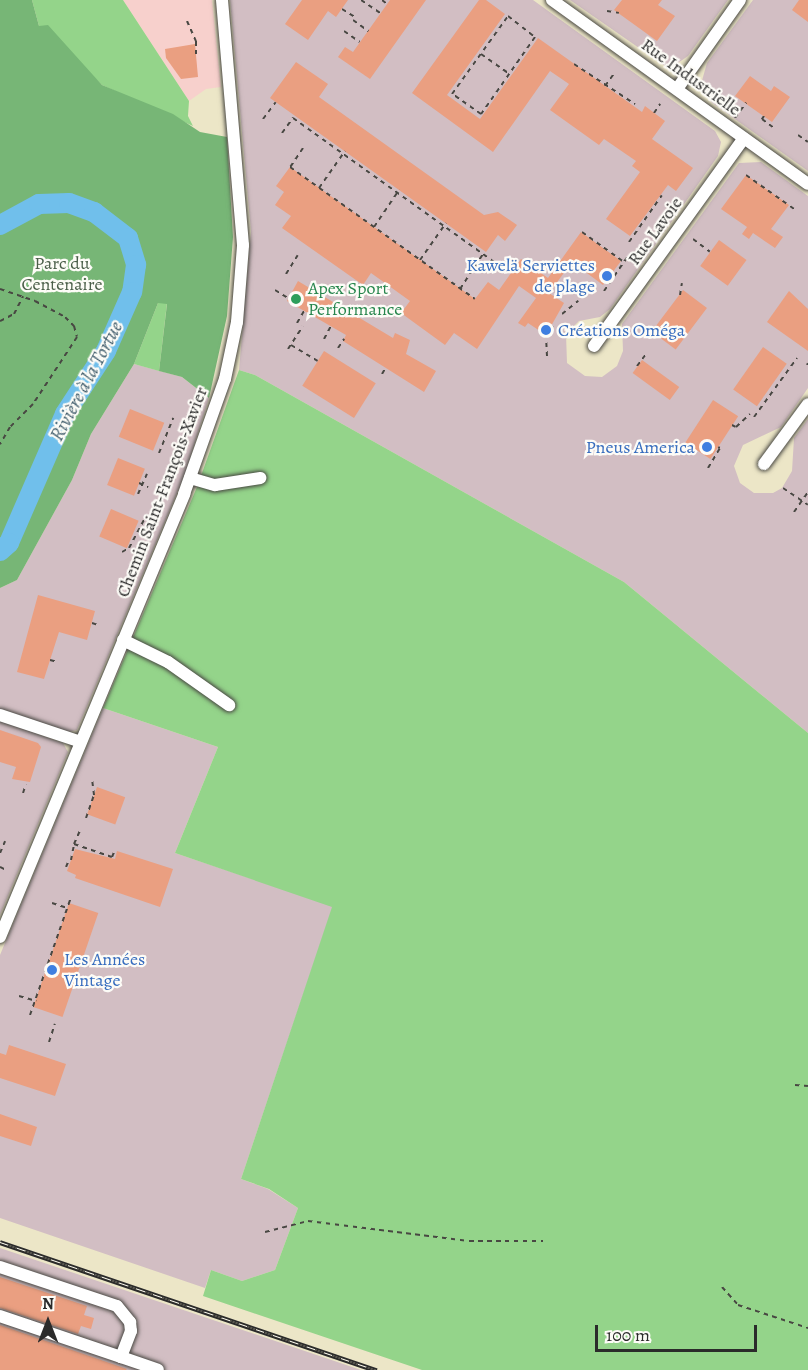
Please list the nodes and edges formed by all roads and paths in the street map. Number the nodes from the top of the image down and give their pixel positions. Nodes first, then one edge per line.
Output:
1 (222, 0) edge
2 (361, 0) edge
3 (382, 0) edge
4 (552, 0) edge
5 (740, 0) edge
6 (387, 4) dead end
7 (342, 9) dead end
8 (607, 11) dead end
9 (380, 13) dead end
10 (619, 13) dead end
11 (187, 21) dead end
12 (344, 31) dead end
13 (368, 31) dead end
14 (360, 42) dead end
15 (196, 54) dead end
16 (481, 54) junction
17 (574, 64) dead end
18 (615, 72) dead end
19 (509, 76) junction
20 (605, 86) junction
21 (677, 89) junction
22 (276, 102) dead end
23 (746, 103) dead end
24 (635, 104) dead end
25 (660, 104) dead end
26 (654, 113) dead end
27 (765, 116) dead end
28 (735, 118) dead end
29 (263, 119) dead end
30 (774, 128) dead end
31 (282, 133) dead end
32 (798, 135) dead end
33 (744, 138) junction
34 (808, 142) edge
35 (303, 148) dead end
36 (344, 152) junction
37 (746, 174) dead end
38 (808, 184) edge
39 (319, 188) junction
40 (398, 191) junction
41 (662, 195) dead end
42 (797, 211) dead end
43 (445, 225) junction
44 (374, 227) junction
45 (589, 228) dead end
46 (693, 239) dead end
47 (629, 242) dead end
48 (710, 252) dead end
49 (483, 254) junction
50 (298, 255) dead end
51 (628, 256) dead end
52 (420, 260) junction
53 (624, 262) junction
54 (498, 265) dead end
55 (286, 274) dead end
56 (682, 283) dead end
57 (460, 288) junction
58 (0, 289) edge
59 (276, 290) dead end
60 (604, 291) dead end
61 (680, 295) dead end
62 (23, 296) junction
63 (288, 298) dead end
64 (475, 299) dead end
65 (578, 301) dead end
66 (304, 311) dead end
67 (562, 314) dead end
68 (0, 321) edge
69 (297, 323) dead end
70 (303, 326) dead end
71 (331, 326) dead end
72 (553, 326) dead end
73 (656, 328) dead end
74 (646, 333) dead end
75 (324, 339) dead end
76 (344, 339) dead end
77 (291, 345) junction
78 (594, 345) dead end
79 (338, 348) dead end
80 (288, 349) dead end
81 (646, 354) dead end
82 (547, 356) dead end
83 (797, 358) dead end
84 (318, 361) dead end
85 (637, 366) dead end
86 (386, 367) dead end
87 (382, 374) dead end
88 (808, 404) edge
89 (750, 414) dead end
90 (754, 417) dead end
91 (173, 418) dead end
92 (732, 425) dead end
93 (0, 444) edge
94 (718, 447) dead end
95 (159, 453) dead end
96 (764, 464) dead end
97 (708, 468) dead end
98 (147, 474) dead end
99 (190, 478) junction
100 (260, 478) dead end
101 (141, 483) junction
102 (148, 487) dead end
103 (783, 488) dead end
104 (808, 492) edge
105 (138, 494) dead end
106 (802, 501) junction
107 (808, 505) edge
108 (794, 512) dead end
109 (144, 520) dead end
110 (122, 552) dead end
111 (92, 623) dead end
112 (98, 625) dead end
113 (123, 640) junction
114 (50, 660) dead end
115 (58, 662) dead end
116 (229, 705) dead end
117 (0, 715) edge
118 (81, 742) junction
119 (92, 779) dead end
120 (26, 784) dead end
121 (24, 793) dead end
122 (86, 818) dead end
123 (81, 828) dead end
124 (5, 841) dead end
125 (75, 844) junction
126 (115, 850) dead end
127 (0, 853) edge
128 (0, 867) edge
129 (66, 867) dead end
130 (6, 870) dead end
131 (70, 897) dead end
132 (52, 903) dead end
133 (67, 908) junction
134 (0, 938) edge
135 (19, 996) dead end
136 (36, 1001) junction
137 (30, 1015) dead end
138 (55, 1024) dead end
139 (49, 1042) dead end
140 (795, 1085) dead end
141 (808, 1086) edge
142 (265, 1232) dead end
143 (543, 1241) dead end
144 (0, 1267) edge
145 (722, 1287) dead end
146 (0, 1316) edge
147 (808, 1328) edge
148 (121, 1357) junction
149 (158, 1370) edge

1 - 99 street, Chemin Saint-François-Xavier
2 - 9 path
3 - 6 path
4 - 21 street, Rue Industrielle
5 - 21 street
7 - 13 path
8 - 10 path
11 - 15 path
12 - 14 path
16 - 19 path
16 - 19 path
16 - 19 path
17 - 20 path
18 - 20 path
20 - 24 path
21 - 33 street, Rue Industrielle
22 - 29 path
23 - 28 path
25 - 26 path
27 - 30 path
31 - 36 path
32 - 34 path
33 - 38 street, Rue Industrielle
33 - 78 street, Rue Lavoie
35 - 39 path
36 - 39 path
36 - 40 path
37 - 42 path
39 - 44 path
40 - 43 path
40 - 44 path
41 - 47 path
43 - 49 path
43 - 52 path
44 - 52 path
45 - 53 path
46 - 48 path
49 - 54 path
49 - 57 path
50 - 55 path
51 - 53 path
52 - 57 path
53 - 60 path
56 - 61 path
57 - 64 path
58 - 62 path
59 - 63 path
62 - 68 path
62 - 93 path
65 - 67 path
66 - 69 path
70 - 77 path
71 - 75 path
72 - 82 path
73 - 74 path
76 - 79 path
77 - 80 path
77 - 84 path
81 - 85 path
83 - 90 path
86 - 87 path
88 - 96 street
89 - 92 path
91 - 95 path
94 - 97 path
98 - 101 path
99 - 100 street
99 - 113 street, Chemin Saint-François-Xavier
101 - 102 path
101 - 105 path
103 - 106 path
104 - 106 path
106 - 107 path
106 - 108 path
109 - 110 path
111 - 112 path
113 - 116 street
113 - 118 street, Chemin Saint-François-Xavier
114 - 115 path
117 - 118 street
118 - 134 street, Chemin Saint-François-Xavier
119 - 122 path
120 - 121 path
123 - 125 path
124 - 127 path
125 - 126 path
125 - 129 path
128 - 130 path
131 - 133 path
132 - 133 path
133 - 136 path
135 - 136 path
136 - 137 path
138 - 139 path
140 - 141 path
142 - 143 path
144 - 148 street
145 - 147 path
146 - 148 street
148 - 149 street

